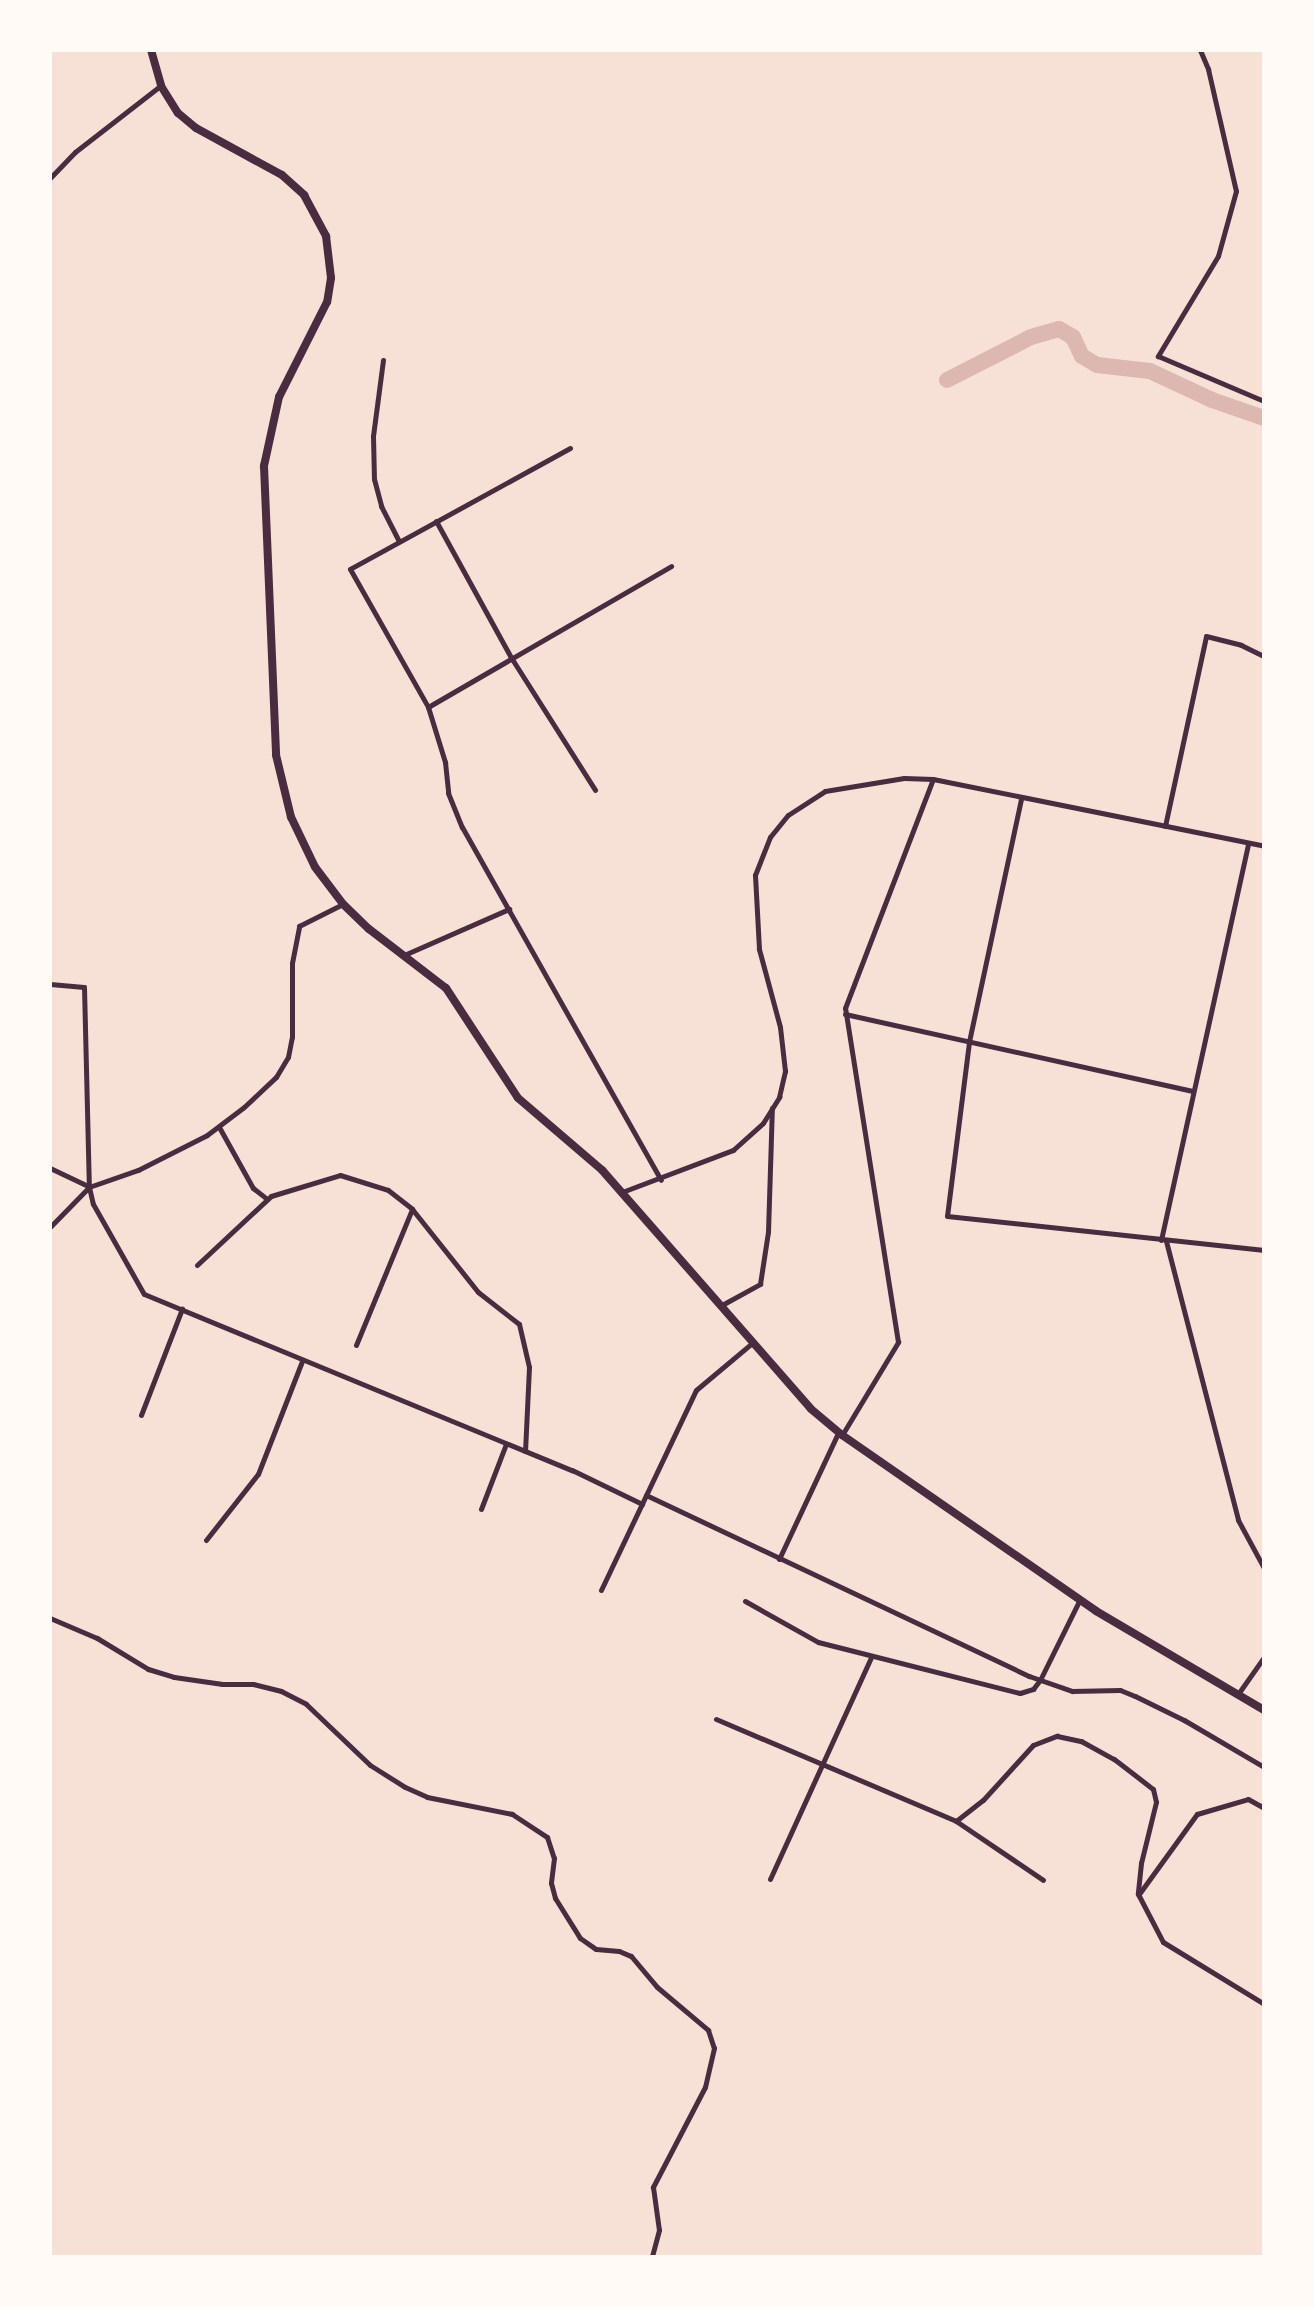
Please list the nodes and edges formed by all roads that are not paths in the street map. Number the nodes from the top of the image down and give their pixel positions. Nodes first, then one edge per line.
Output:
1 (151, 50) edge
2 (1200, 50) edge
3 (161, 86) junction
4 (50, 178) edge
5 (383, 360) dead end
6 (1264, 401) edge
7 (570, 448) dead end
8 (436, 521) junction
9 (399, 541) junction
10 (671, 566) dead end
11 (1264, 656) edge
12 (512, 659) junction
13 (428, 707) junction
14 (933, 779) junction
15 (595, 790) dead end
16 (1021, 799) junction
17 (1165, 826) junction
18 (1248, 843) junction
19 (1264, 846) edge
20 (343, 904) junction
21 (509, 909) junction
22 (404, 955) junction
23 (50, 984) edge
24 (845, 1014) junction
25 (969, 1042) junction
26 (1193, 1091) junction
27 (772, 1107) junction
28 (219, 1127) junction
29 (50, 1168) edge
30 (661, 1180) junction
31 (89, 1187) junction
32 (621, 1192) junction
33 (266, 1198) junction
34 (412, 1209) junction
35 (50, 1227) edge
36 (1163, 1241) junction
37 (1264, 1250) edge
38 (197, 1265) dead end
39 (720, 1306) junction
40 (182, 1309) junction
41 (752, 1343) junction
42 (356, 1345) dead end
43 (302, 1361) junction
44 (141, 1415) dead end
45 (840, 1434) junction
46 (506, 1444) junction
47 (525, 1451) junction
48 (646, 1495) junction
49 (642, 1504) junction
50 (481, 1509) dead end
51 (206, 1540) dead end
52 (779, 1559) junction
53 (1264, 1568) edge
54 (601, 1590) dead end
55 (1080, 1600) junction
56 (745, 1601) dead end
57 (50, 1618) edge
58 (871, 1657) junction
59 (1264, 1657) edge
60 (1040, 1680) junction
61 (1238, 1695) junction
62 (1264, 1710) edge
63 (716, 1719) dead end
64 (823, 1764) junction
65 (1264, 1767) edge
66 (1264, 1808) edge
67 (956, 1821) junction
68 (770, 1879) dead end
69 (1043, 1880) dead end
70 (1138, 1894) junction
71 (1264, 2004) edge
72 (652, 2257) edge

1 - 3 main road
2 - 6 street
3 - 4 street
3 - 20 main road
5 - 9 street
7 - 8 street
8 - 9 street
8 - 12 street
9 - 13 street
10 - 12 street
11 - 17 street
12 - 13 street
12 - 15 street
13 - 21 street
14 - 16 street
14 - 24 street
14 - 27 street
16 - 17 street
16 - 25 street
17 - 18 street
18 - 19 street
18 - 26 street
20 - 22 main road
20 - 28 street
21 - 22 street
21 - 30 street
22 - 32 main road
23 - 31 street
24 - 25 street
24 - 45 street
25 - 26 street
25 - 36 street
26 - 36 street
27 - 30 street
27 - 39 street
28 - 31 street
28 - 33 street
29 - 31 street
30 - 32 street
31 - 35 street
31 - 40 street
32 - 39 main road
33 - 34 street
33 - 38 street
34 - 42 street
34 - 47 street
36 - 37 street
36 - 53 street
39 - 41 main road
40 - 43 street
40 - 44 street
41 - 45 main road
41 - 48 street
43 - 46 street
43 - 51 street
45 - 52 street
45 - 55 main road
46 - 47 street
46 - 50 street
47 - 49 street
48 - 49 street
48 - 52 street
49 - 54 street
52 - 60 street
55 - 60 street
55 - 61 main road
56 - 58 street
57 - 72 street
58 - 60 street
58 - 64 street
59 - 61 street
60 - 65 street
61 - 62 main road
63 - 64 street
64 - 67 street
64 - 68 street
66 - 70 street
67 - 69 street
67 - 70 street
70 - 71 street

